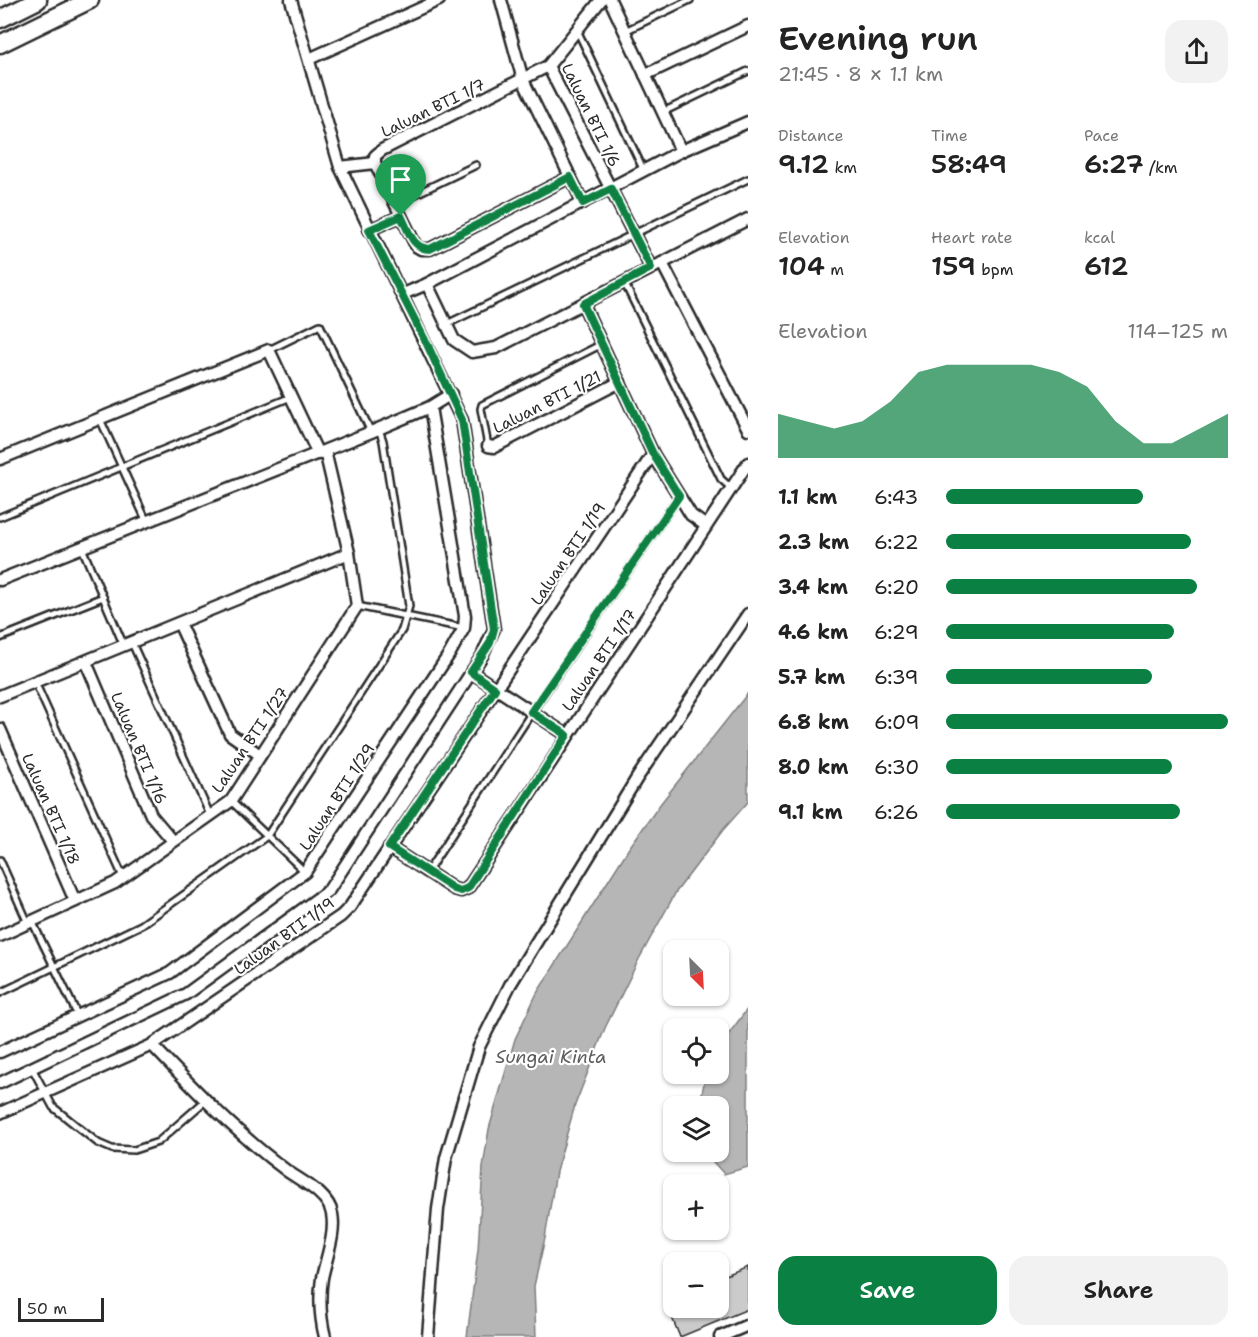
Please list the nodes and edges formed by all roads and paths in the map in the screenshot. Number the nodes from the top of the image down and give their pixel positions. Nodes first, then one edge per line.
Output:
1 (38, 0) edge
2 (90, 0) edge
3 (291, 0) edge
4 (439, 0) edge
5 (501, 0) edge
6 (601, 0) edge
7 (610, 0) edge
8 (690, 0) edge
9 (0, 19) edge
10 (748, 26) edge
11 (577, 30) junction
12 (625, 31) junction
13 (0, 44) edge
14 (309, 59) junction
15 (548, 66) junction
16 (748, 71) edge
17 (645, 75) junction
18 (523, 80) junction
19 (663, 112) junction
20 (748, 123) edge
21 (681, 151) junction
22 (375, 163) junction
23 (476, 165) dead end
24 (340, 166) junction
25 (644, 171) junction
26 (570, 177) junction
27 (748, 179) edge
28 (611, 189) junction
29 (583, 203) junction
30 (395, 204) junction
31 (401, 216) junction
32 (748, 219) edge
33 (369, 230) junction
34 (633, 234) junction
35 (662, 263) junction
36 (651, 268) junction
37 (624, 282) junction
38 (427, 284) junction
39 (403, 294) junction
40 (583, 304) junction
41 (446, 324) junction
42 (602, 345) junction
43 (269, 350) junction
44 (620, 382) junction
45 (451, 394) junction
46 (291, 397) junction
47 (430, 407) junction
48 (100, 418) junction
49 (748, 429) edge
50 (375, 431) junction
51 (488, 446) joint
52 (322, 452) junction
53 (653, 454) junction
54 (0, 459) edge
55 (748, 463) edge
56 (122, 467) junction
57 (731, 488) junction
58 (679, 496) junction
59 (0, 517) edge
60 (147, 522) junction
61 (706, 526) junction
62 (82, 547) junction
63 (349, 553) junction
64 (0, 580) edge
65 (103, 597) junction
66 (357, 606) junction
67 (748, 614) edge
68 (407, 616) junction
69 (179, 623) junction
70 (464, 628) junction
71 (0, 638) edge
72 (128, 644) junction
73 (86, 662) junction
74 (471, 672) junction
75 (35, 682) junction
76 (495, 689) junction
77 (0, 696) edge
78 (531, 712) junction
79 (0, 729) edge
80 (567, 735) junction
81 (260, 755) junction
82 (231, 801) junction
83 (210, 815) junction
84 (267, 836) junction
85 (173, 841) junction
86 (389, 847) junction
87 (0, 860) edge
88 (305, 872) junction
89 (428, 872) junction
90 (123, 877) junction
91 (75, 901) junction
92 (30, 922) junction
93 (0, 936) edge
94 (53, 967) junction
95 (0, 993) edge
96 (78, 1016) junction
97 (152, 1045) junction
98 (0, 1052) edge
99 (32, 1068) junction
100 (0, 1083) edge
101 (44, 1091) junction
102 (205, 1101) junction
103 (0, 1113) edge
104 (748, 1325) edge
105 (325, 1337) edge
106 (428, 1337) edge
107 (720, 1337) edge

1 - 9 main road
2 - 13 main road
3 - 14 street
4 - 14 street
5 - 18 street
6 - 11 street, Laluan BTI 1/6
7 - 12 street
8 - 12 lane
10 - 17 street
11 - 15 street, Laluan BTI 1/6
11 - 25 lane
12 - 17 street
14 - 24 street
15 - 18 street, Laluan BTI 1/7
15 - 28 street, Laluan BTI 1/6
16 - 19 lane
17 - 19 street
18 - 22 street, Laluan BTI 1/7
18 - 26 street
19 - 21 street
20 - 21 street
21 - 25 street
22 - 24 street
22 - 30 street, Laluan BTI 1/7
23 - 30 lane
24 - 33 street
25 - 28 street
26 - 29 street
26 - 31 street, Laluan BTI 1/7
27 - 34 lane
28 - 29 street
28 - 34 street, Laluan BTI 1/6
29 - 38 street
30 - 31 street, Laluan BTI 1/7
31 - 33 street
32 - 35 street
33 - 39 street
34 - 36 street, Laluan BTI 1/6
34 - 41 lane
35 - 36 street
35 - 49 street
36 - 37 street
37 - 40 street
37 - 57 lane
38 - 39 street
38 - 41 street
39 - 45 street
40 - 41 street
40 - 42 street
42 - 44 street
42 - 51 lane
43 - 46 street
43 - 48 street
43 - 50 lane
44 - 51 street, Laluan BTI 1/21
44 - 53 street
45 - 47 street
45 - 74 street
46 - 52 street
46 - 56 lane
47 - 50 street
47 - 70 street
48 - 54 street
48 - 56 lane
50 - 52 street
50 - 68 lane
52 - 60 street
52 - 63 street
53 - 58 street
53 - 76 street, Laluan BTI 1/19
55 - 57 street, Laluan BTI 1/17
56 - 59 lane
56 - 60 lane
57 - 61 street, Laluan BTI 1/17
58 - 61 street
58 - 78 lane
60 - 62 street
61 - 80 street, Laluan BTI 1/17
62 - 64 street
62 - 65 lane
63 - 66 street
63 - 69 street
65 - 71 lane
65 - 72 lane
66 - 68 lane
66 - 81 street, Laluan BTI 1/27
67 - 106 street
68 - 70 lane
68 - 84 lane
69 - 72 street
69 - 81 street
70 - 88 street, Laluan BTI 1/29
72 - 73 street
72 - 83 lane
73 - 75 street
73 - 85 street, Laluan BTI 1/16
74 - 76 street
74 - 99 street
75 - 77 street
75 - 90 lane
76 - 78 street
76 - 86 street, Laluan BTI 1/19
78 - 80 street
78 - 89 lane
79 - 91 street, Laluan BTI 1/18
80 - 89 street, Laluan BTI 1/17
81 - 82 street, Laluan BTI 1/27
82 - 83 street, Laluan BTI 1/27
82 - 84 lane
83 - 85 street, Laluan BTI 1/27
84 - 88 lane
84 - 94 lane
85 - 90 street, Laluan BTI 1/27
86 - 89 street, Laluan BTI 1/17
86 - 97 street, Laluan BTI 1/19
87 - 92 lane
88 - 96 street, Laluan BTI 1/29
90 - 91 street, Laluan BTI 1/27
91 - 92 street, Laluan BTI 1/27
92 - 93 street, Laluan BTI 1/27
92 - 94 lane
94 - 95 lane
94 - 96 lane
96 - 98 street, Laluan BTI 1/29
97 - 101 street, Laluan BTI 1/19
97 - 102 street
99 - 100 street
99 - 101 lane
101 - 102 lane
101 - 103 street, Laluan BTI 1/19
102 - 105 street
104 - 107 street

